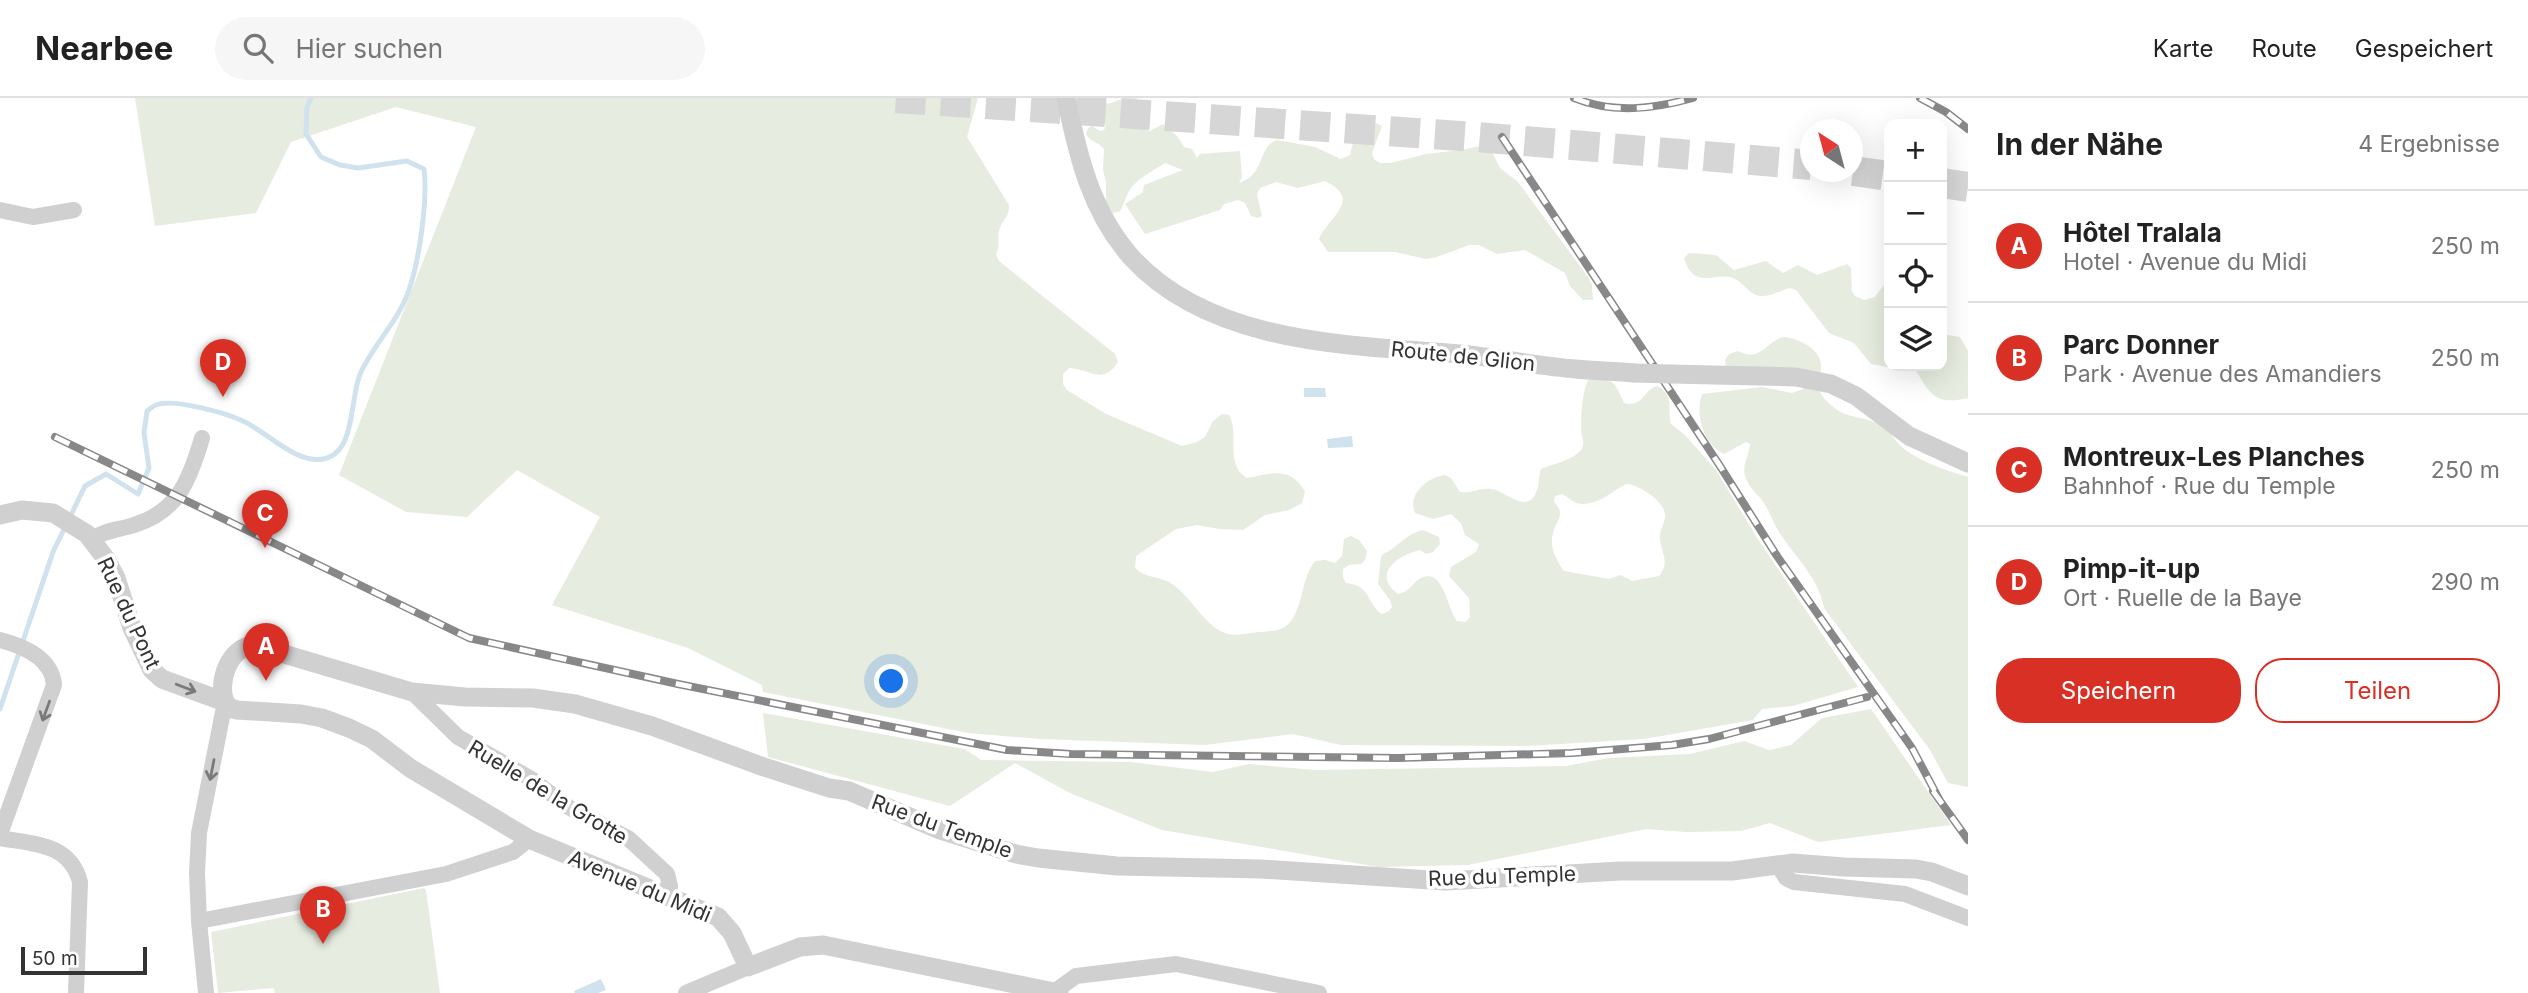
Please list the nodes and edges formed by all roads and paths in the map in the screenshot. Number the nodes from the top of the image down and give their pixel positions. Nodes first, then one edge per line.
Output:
1 (1066, 98) edge
2 (0, 210) edge
3 (74, 210) dead end
4 (202, 438) dead end
5 (1968, 463) edge
6 (3, 511) edge
7 (89, 536) junction
8 (5, 641) edge
9 (412, 692) junction
10 (225, 702) junction
11 (0, 836) edge
12 (529, 839) junction
13 (1777, 864) junction
14 (1968, 886) edge
15 (668, 898) junction
16 (1968, 918) edge
17 (199, 921) junction
18 (748, 967) junction
19 (1056, 992) edge
20 (76, 993) edge
21 (206, 993) edge
22 (686, 993) edge
23 (1319, 993) edge

1 - 5 street, Route de Glion, bridge
2 - 3 street
4 - 7 street
6 - 7 street, Rue du Pont
7 -> 10 street, Rue du Pont
8 -> 11 street
9 - 10 street, Rue du Temple
9 - 13 street, Rue du Temple
9 - 15 street, Ruelle de la Grotte
10 - 12 street, Avenue du Midi
10 -> 17 street
11 - 20 street
12 - 15 street, Avenue du Midi
12 - 17 street
13 - 14 street
13 - 16 street
15 - 18 street, Avenue du Midi
17 - 21 street
18 - 19 street
18 - 22 street
19 - 23 street

